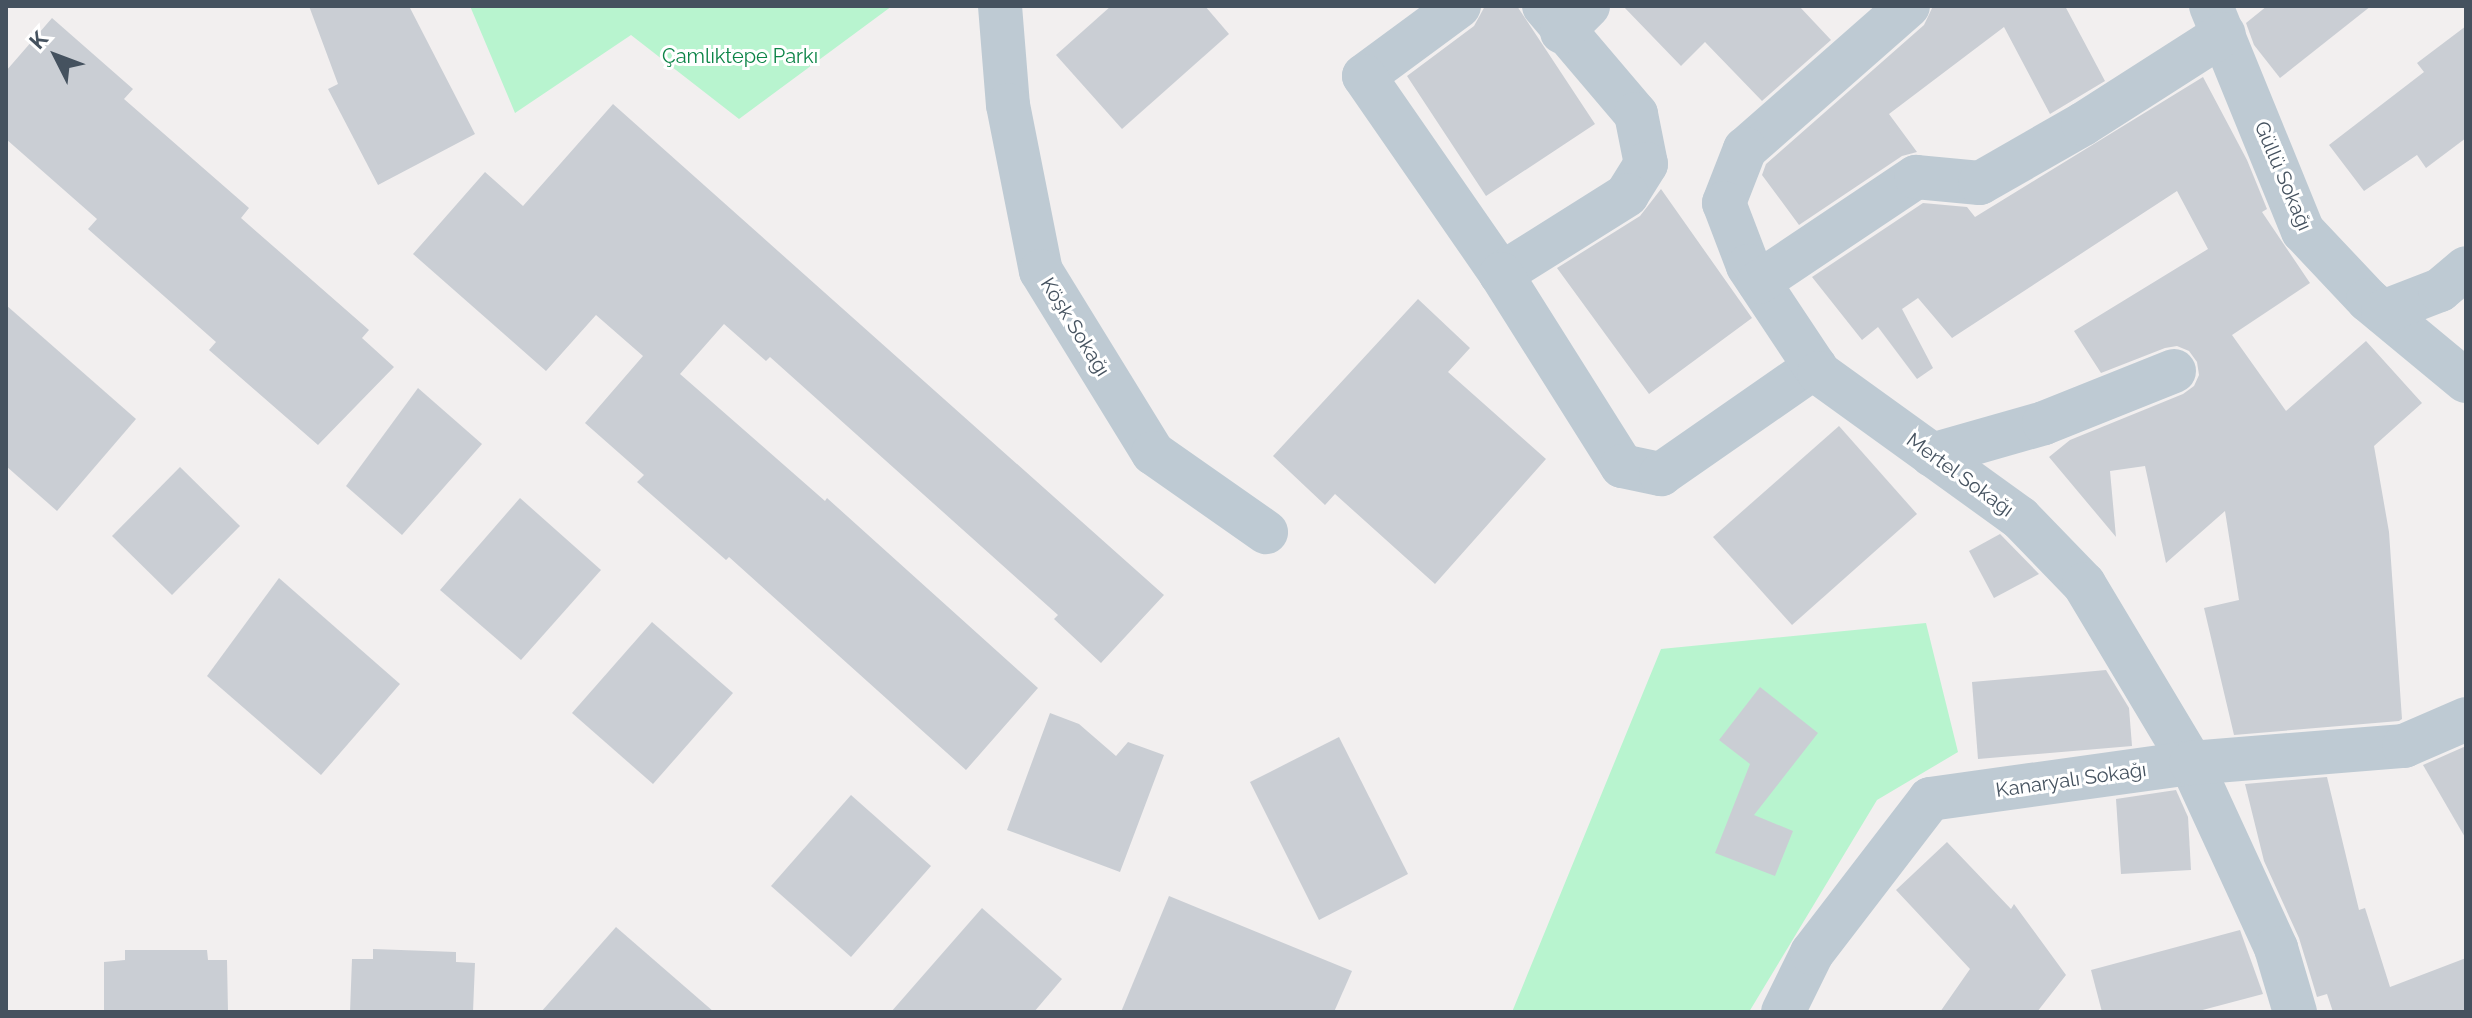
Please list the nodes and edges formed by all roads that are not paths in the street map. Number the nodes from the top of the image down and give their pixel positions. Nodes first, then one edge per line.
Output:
1 (1000, 6) edge
2 (1459, 6) edge
3 (1908, 6) edge
4 (1565, 15) edge
5 (2222, 17) edge
6 (2466, 268) edge
7 (1501, 274) junction
8 (1759, 282) junction
9 (2383, 312) junction
10 (1815, 367) junction
11 (2174, 371) dead end
12 (2466, 381) edge
13 (1932, 455) junction
14 (1266, 532) dead end
15 (2466, 719) edge
16 (2191, 763) junction
17 (1783, 1012) edge
18 (2295, 1012) edge

1 - 14 street, Köşk Sokağı
2 - 7 street
3 - 8 street, Mertel Sokağı
4 - 7 street
5 - 8 street
5 - 9 street, Güllü Sokağı
6 - 9 street
7 - 10 street
8 - 10 street, Mertel Sokağı
9 - 12 street, Güllü Sokağı
10 - 13 street, Mertel Sokağı
11 - 13 street
13 - 16 street, Mertel Sokağı
15 - 16 street, Kanaryalı Sokağı
16 - 17 street, Kanaryalı Sokağı
16 - 18 street, Mertel Sokağı

